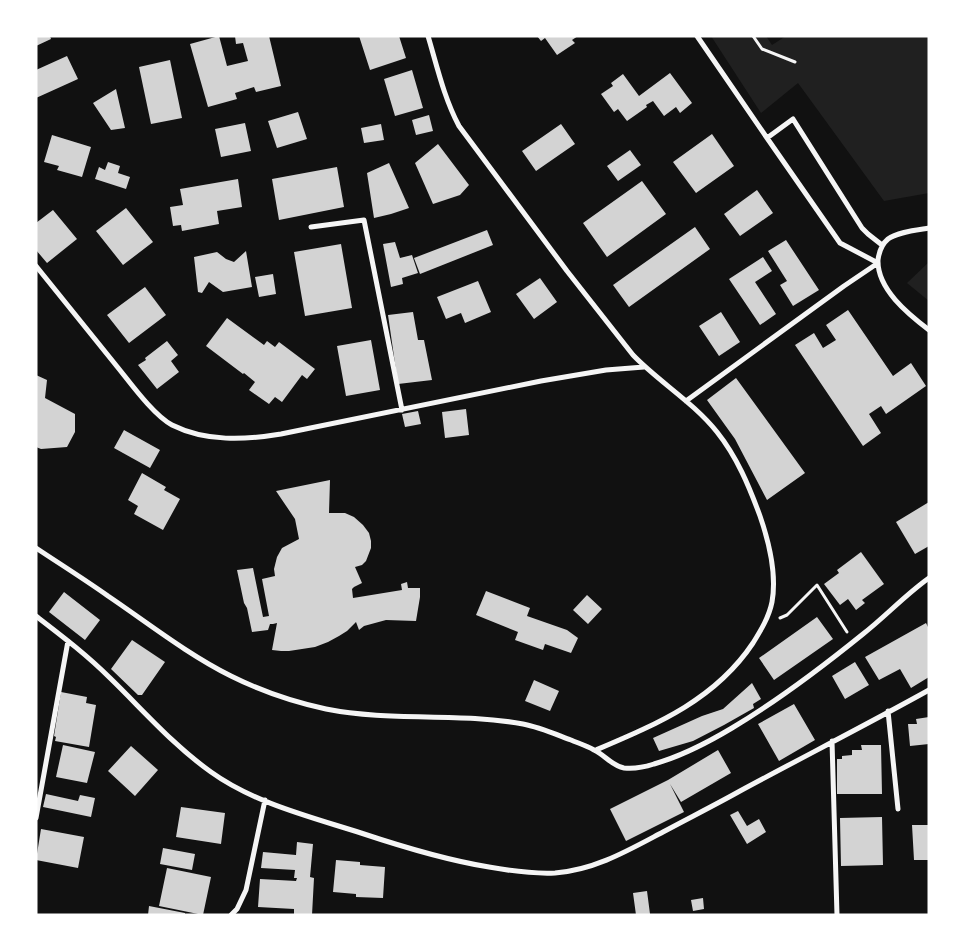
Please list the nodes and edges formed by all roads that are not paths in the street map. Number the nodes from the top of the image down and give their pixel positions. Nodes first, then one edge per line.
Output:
1 (428, 36) edge
2 (697, 36) edge
3 (767, 138) junction
4 (311, 227) dead end
5 (929, 228) edge
6 (882, 245) junction
7 (878, 263) junction
8 (36, 266) edge
9 (929, 330) edge
10 (644, 367) junction
11 (686, 401) junction
12 (402, 410) junction
13 (36, 548) edge
14 (929, 578) edge
15 (36, 616) edge
16 (68, 641) junction
17 (929, 690) edge
18 (888, 711) junction
19 (832, 741) junction
20 (596, 750) junction
21 (265, 800) junction
22 (898, 809) dead end
23 (36, 818) edge
24 (231, 915) edge
25 (837, 915) edge

1 - 10 street
2 - 3 street
3 - 6 street
3 - 7 street
4 - 12 street
5 - 6 street
6 - 7 street
7 - 9 street
7 - 11 street
8 - 12 street
10 - 11 street
10 - 12 street
11 - 20 street
13 - 20 street
14 - 20 street
15 - 16 street
16 - 21 street
16 - 23 street
17 - 18 street
18 - 19 street
18 - 22 street
19 - 21 street
19 - 25 street
21 - 24 street

